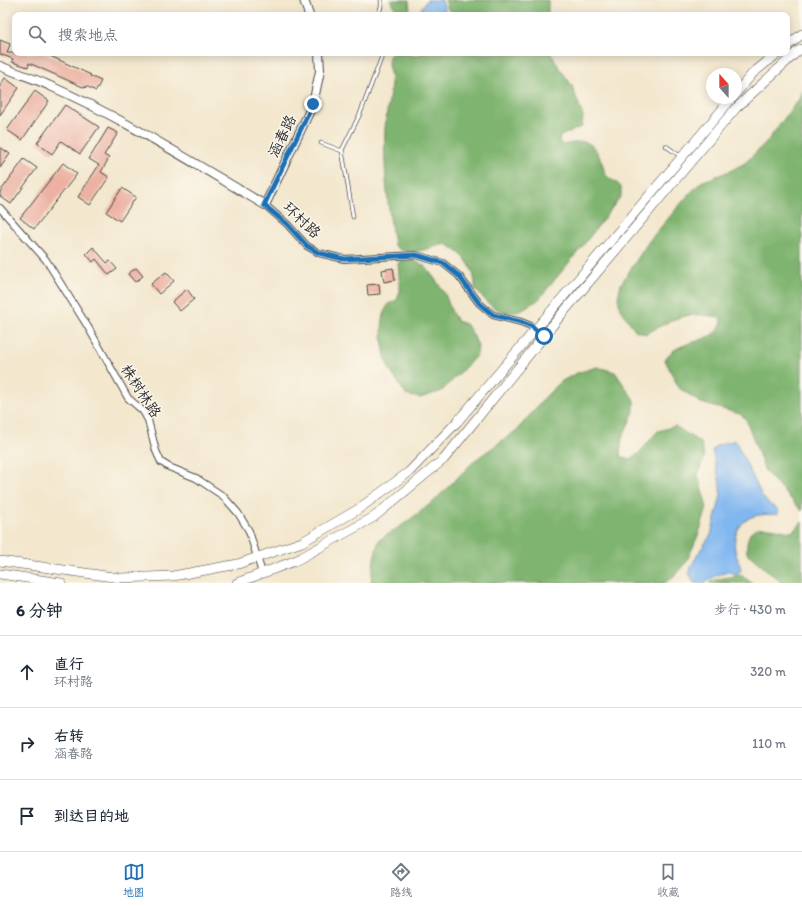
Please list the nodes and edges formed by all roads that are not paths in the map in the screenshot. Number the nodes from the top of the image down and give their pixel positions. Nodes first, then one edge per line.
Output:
1 (304, 0) edge
2 (381, 0) edge
3 (308, 12) edge
4 (379, 12) edge
5 (802, 34) edge
6 (790, 44) edge
7 (802, 49) edge
8 (319, 56) edge
9 (382, 56) edge
10 (774, 56) edge
11 (0, 66) edge
12 (742, 86) edge
13 (727, 104) edge
14 (321, 143) dead end
15 (666, 146) dead end
16 (342, 151) junction
17 (682, 157) junction
18 (264, 205) junction
19 (0, 208) edge
20 (353, 217) dead end
21 (536, 329) junction
22 (544, 336) junction
23 (257, 558) junction
24 (0, 561) edge
25 (262, 573) junction
26 (0, 574) edge
27 (249, 581) edge
28 (61, 583) edge
29 (237, 583) edge

1 - 3 street
2 - 4 lane
5 - 6 main road
7 - 22 main road
8 - 18 street, 涵春路
9 - 16 lane
10 - 12 main road
11 - 18 street, 环村路
13 - 17 main road
14 - 16 lane
15 - 17 lane
16 - 20 lane
17 - 21 main road
18 - 21 street, 环村路
19 - 23 street, 株树林路
21 - 22 street, 环村路
21 - 23 main road
22 - 25 main road
23 - 24 main road
23 - 25 street, 株树林路
25 - 27 main road
26 - 28 main road
27 - 29 main road

